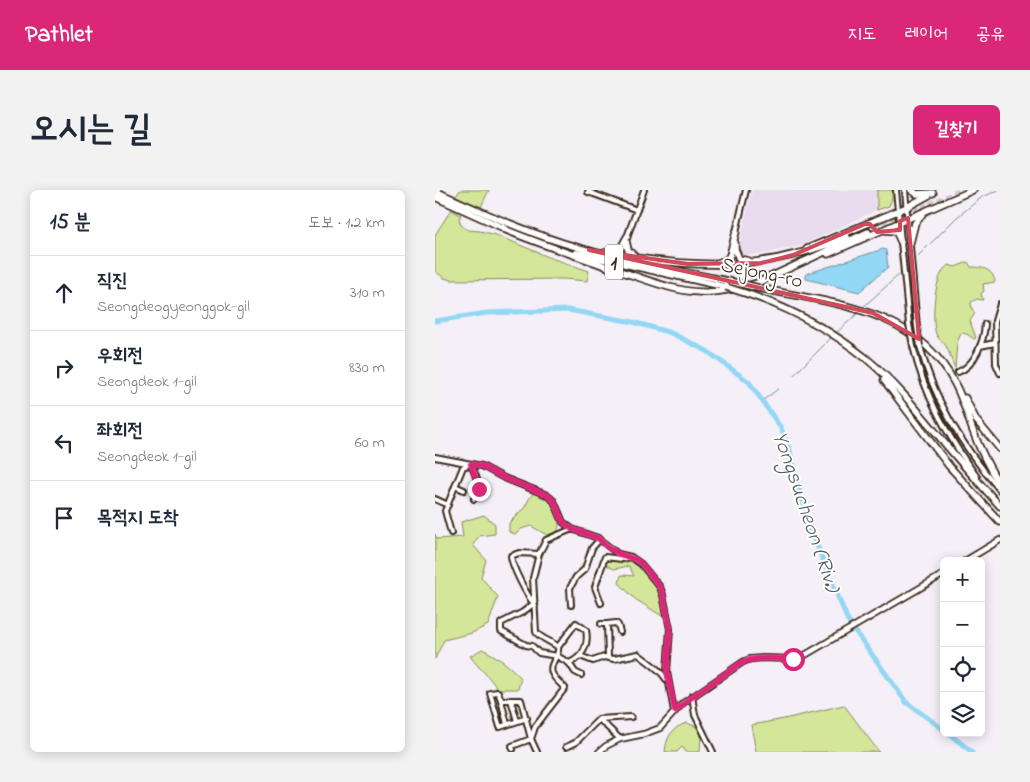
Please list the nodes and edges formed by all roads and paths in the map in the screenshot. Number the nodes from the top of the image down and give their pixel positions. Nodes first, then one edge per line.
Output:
1 (589, 190) edge
2 (644, 190) edge
3 (746, 190) edge
4 (897, 190) edge
5 (905, 190) edge
6 (911, 190) edge
7 (973, 190) edge
8 (435, 191) edge
9 (931, 194) junction
10 (435, 197) edge
11 (907, 206) junction
12 (935, 207) junction
13 (468, 209) junction
14 (637, 210) junction
15 (898, 210) junction
16 (928, 210) junction
17 (909, 218) junction
18 (900, 221) junction
19 (505, 229) junction
20 (869, 231) junction
21 (736, 232) junction
22 (627, 237) junction
23 (901, 242) junction
24 (910, 243) junction
25 (589, 250) junction
26 (603, 253) junction
27 (636, 258) junction
28 (761, 263) junction
29 (701, 265) junction
30 (1000, 304) edge
31 (985, 324) dead end
32 (995, 343) junction
33 (980, 346) junction
34 (852, 348) junction
35 (948, 370) junction
36 (958, 372) dead end
37 (1000, 373) edge
38 (1000, 448) edge
39 (437, 459) edge
40 (471, 464) junction
41 (1000, 485) edge
42 (455, 486) junction
43 (464, 490) dead end
44 (1000, 490) edge
45 (435, 499) edge
46 (474, 499) dead end
47 (448, 505) junction
48 (1000, 506) edge
49 (563, 522) junction
50 (1000, 522) edge
51 (572, 529) junction
52 (451, 533) dead end
53 (560, 533) junction
54 (599, 539) junction
55 (1000, 540) edge
56 (539, 554) junction
57 (972, 557) edge
58 (631, 558) junction
59 (940, 576) edge
60 (601, 603) dead end
61 (571, 604) dead end
62 (535, 605) junction
63 (601, 624) dead end
64 (607, 624) junction
65 (621, 632) dead end
66 (558, 647) junction
67 (557, 656) junction
68 (580, 656) junction
69 (608, 657) junction
70 (569, 663) junction
71 (581, 675) dead end
72 (668, 680) junction
73 (693, 696) junction
74 (501, 700) junction
75 (511, 700) junction
76 (675, 711) junction
77 (631, 717) dead end
78 (527, 718) junction
79 (599, 719) junction
80 (517, 721) junction
81 (507, 724) junction
82 (531, 739) junction
83 (620, 739) junction
84 (566, 747) dead end
85 (513, 749) dead end
86 (537, 752) edge
87 (599, 752) edge
88 (713, 752) edge

1 - 14 street
2 - 14 street
3 - 21 street
4 - 15 street
5 - 11 street
6 - 9 highway
7 - 12 highway
8 - 13 highway, Sejong-ro / 1
9 - 11 highway
9 - 12 highway
10 - 13 highway, Sejong-ro / 1
11 - 15 highway
11 - 17 street
12 - 16 highway
13 - 19 highway, Sejong-ro / 1
13 - 25 highway, Sejong-ro / 1
14 - 22 street
15 - 18 street
15 - 20 highway
16 - 17 highway
16 - 24 highway
17 - 18 highway
17 - 24 street
18 - 20 highway
18 - 23 street
19 - 20 highway
19 - 34 highway, Sejong-ro / 1, bridge
20 - 23 highway
20 - 28 highway
21 - 28 highway
21 - 29 highway
22 - 26 highway
22 - 27 highway
23 - 48 street, bridge
24 - 44 street, bridge
25 - 26 highway
25 - 35 highway, Sejong-ro / 1, bridge
26 - 27 highway
27 - 29 highway
28 - 29 highway
30 - 32 street
31 - 33 street
32 - 33 street
32 - 37 street
33 - 36 street
34 - 48 highway, Sejong-ro / 1
34 - 50 highway
35 - 38 highway
35 - 41 highway, Sejong-ro / 1
39 - 40 street
40 - 42 street
40 - 46 street
40 - 49 street
42 - 43 street
42 - 47 street
45 - 47 street
47 - 52 street
49 - 51 street
49 - 53 street
51 - 53 street
51 - 54 street
53 - 56 street
54 - 58 street
54 - 61 street
55 - 57 main road
56 - 62 street
56 - 62 street
58 - 60 street
58 - 72 street
59 - 73 main road
62 - 66 street
62 - 67 street
63 - 64 street
64 - 65 street
64 - 69 street
66 - 67 street
66 - 68 street
67 - 70 street
67 - 82 street
68 - 69 street
68 - 70 street
69 - 72 street
70 - 71 street
72 - 76 street
73 - 76 main road
73 - 88 street
74 - 75 street
74 - 81 street
74 - 81 street
75 - 78 street
75 - 80 street
76 - 83 main road
77 - 79 street
78 - 80 street
78 - 82 street
79 - 83 street
79 - 84 street
80 - 81 street
82 - 85 street
82 - 86 street
83 - 87 main road

